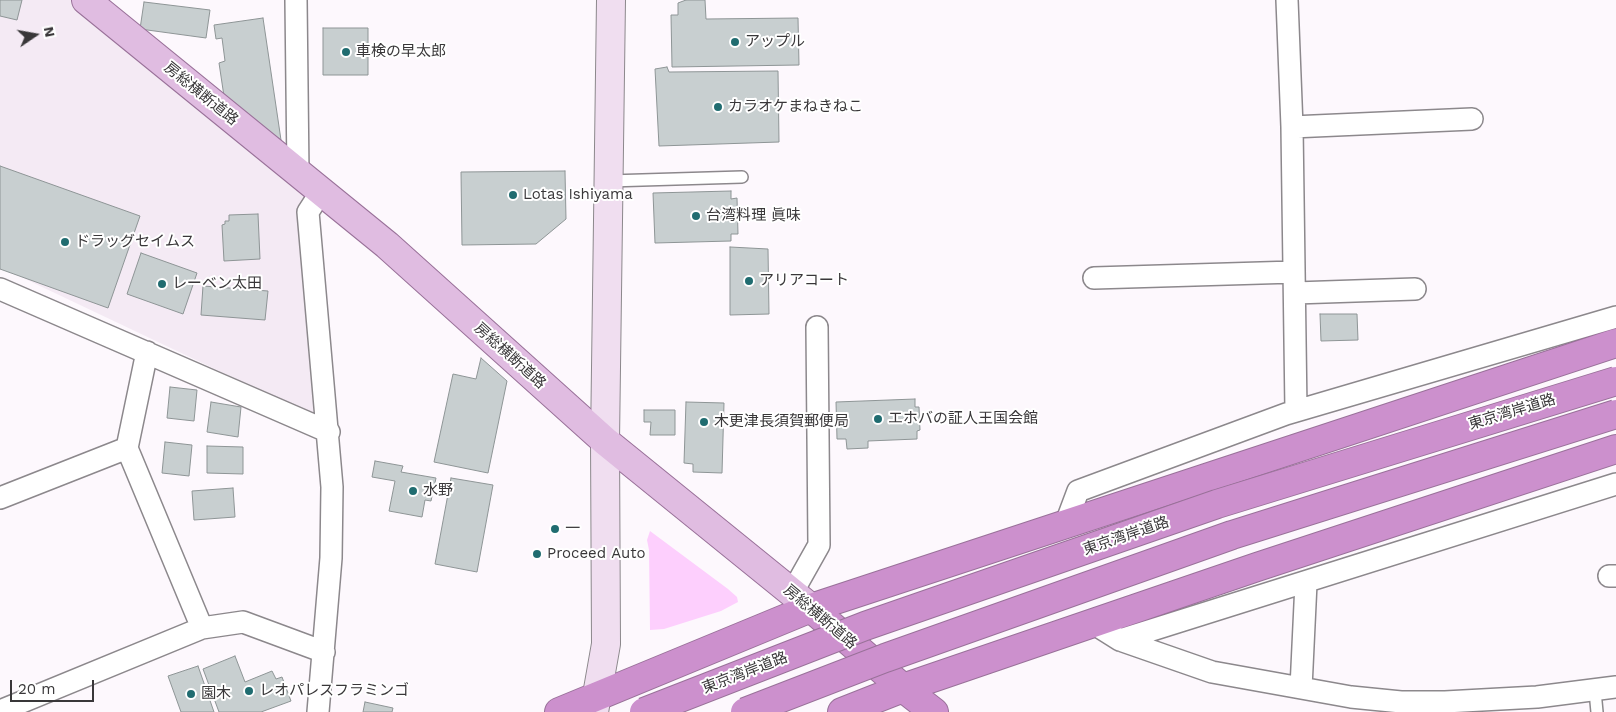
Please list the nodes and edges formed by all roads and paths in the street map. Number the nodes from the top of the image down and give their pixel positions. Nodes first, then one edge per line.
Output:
1 (86, 0) edge
2 (296, 0) edge
3 (611, 0) edge
4 (1287, 0) edge
5 (1472, 119) dead end
6 (1292, 127) junction
7 (298, 173) junction
8 (742, 176) dead end
9 (609, 181) junction
10 (321, 192) junction
11 (1094, 278) dead end
12 (1294, 282) junction
13 (0, 289) edge
14 (1415, 289) dead end
15 (1616, 317) edge
16 (817, 327) dead end
17 (1616, 342) edge
18 (147, 352) junction
19 (1616, 380) edge
20 (1296, 411) junction
21 (1616, 414) edge
22 (329, 432) junction
23 (605, 441) junction
24 (128, 448) junction
25 (1616, 449) edge
26 (1616, 484) edge
27 (0, 498) edge
28 (1066, 523) junction
29 (1306, 583) junction
30 (802, 600) junction
31 (1093, 623) junction
32 (202, 628) junction
33 (1120, 640) junction
34 (324, 652) junction
35 (1616, 687) edge
36 (903, 688) junction
37 (1300, 688) junction
38 (1595, 691) junction
39 (595, 705) edge
40 (1509, 705) edge
41 (0, 711) edge
42 (318, 712) edge
43 (559, 712) edge
44 (644, 712) edge
45 (745, 712) edge
46 (842, 712) edge
47 (934, 712) edge
48 (1596, 712) edge

1 - 7 main road, 房総横断道路
2 - 7 street
3 - 9 street
4 - 6 street
5 - 6 street
6 - 12 street
7 - 10 main road, 房総横断道路
8 - 9 lane
9 - 23 street
10 - 22 street
10 - 23 main road, 房総横断道路
11 - 12 street
12 - 14 street
12 - 20 street
13 - 18 street
15 - 20 street
16 - 30 street
17 - 28 highway
18 - 22 street
18 - 24 street
19 - 44 highway, 東京湾岸道路, bridge
20 - 28 street
21 - 45 highway, bridge
22 - 34 street
23 - 30 main road, 房総横断道路
23 - 39 street
24 - 27 street
24 - 32 street
25 - 31 highway
26 - 29 street
28 - 30 highway
29 - 33 street
29 - 37 street
30 - 36 highway, 房総横断道路
30 - 39 highway
31 - 33 street
31 - 36 highway
32 - 34 street
32 - 41 street
33 - 37 street
34 - 42 street
35 - 38 street
36 - 46 highway
36 - 47 highway, 房総横断道路
37 - 40 street
38 - 40 street
38 - 48 lane
39 - 43 highway

